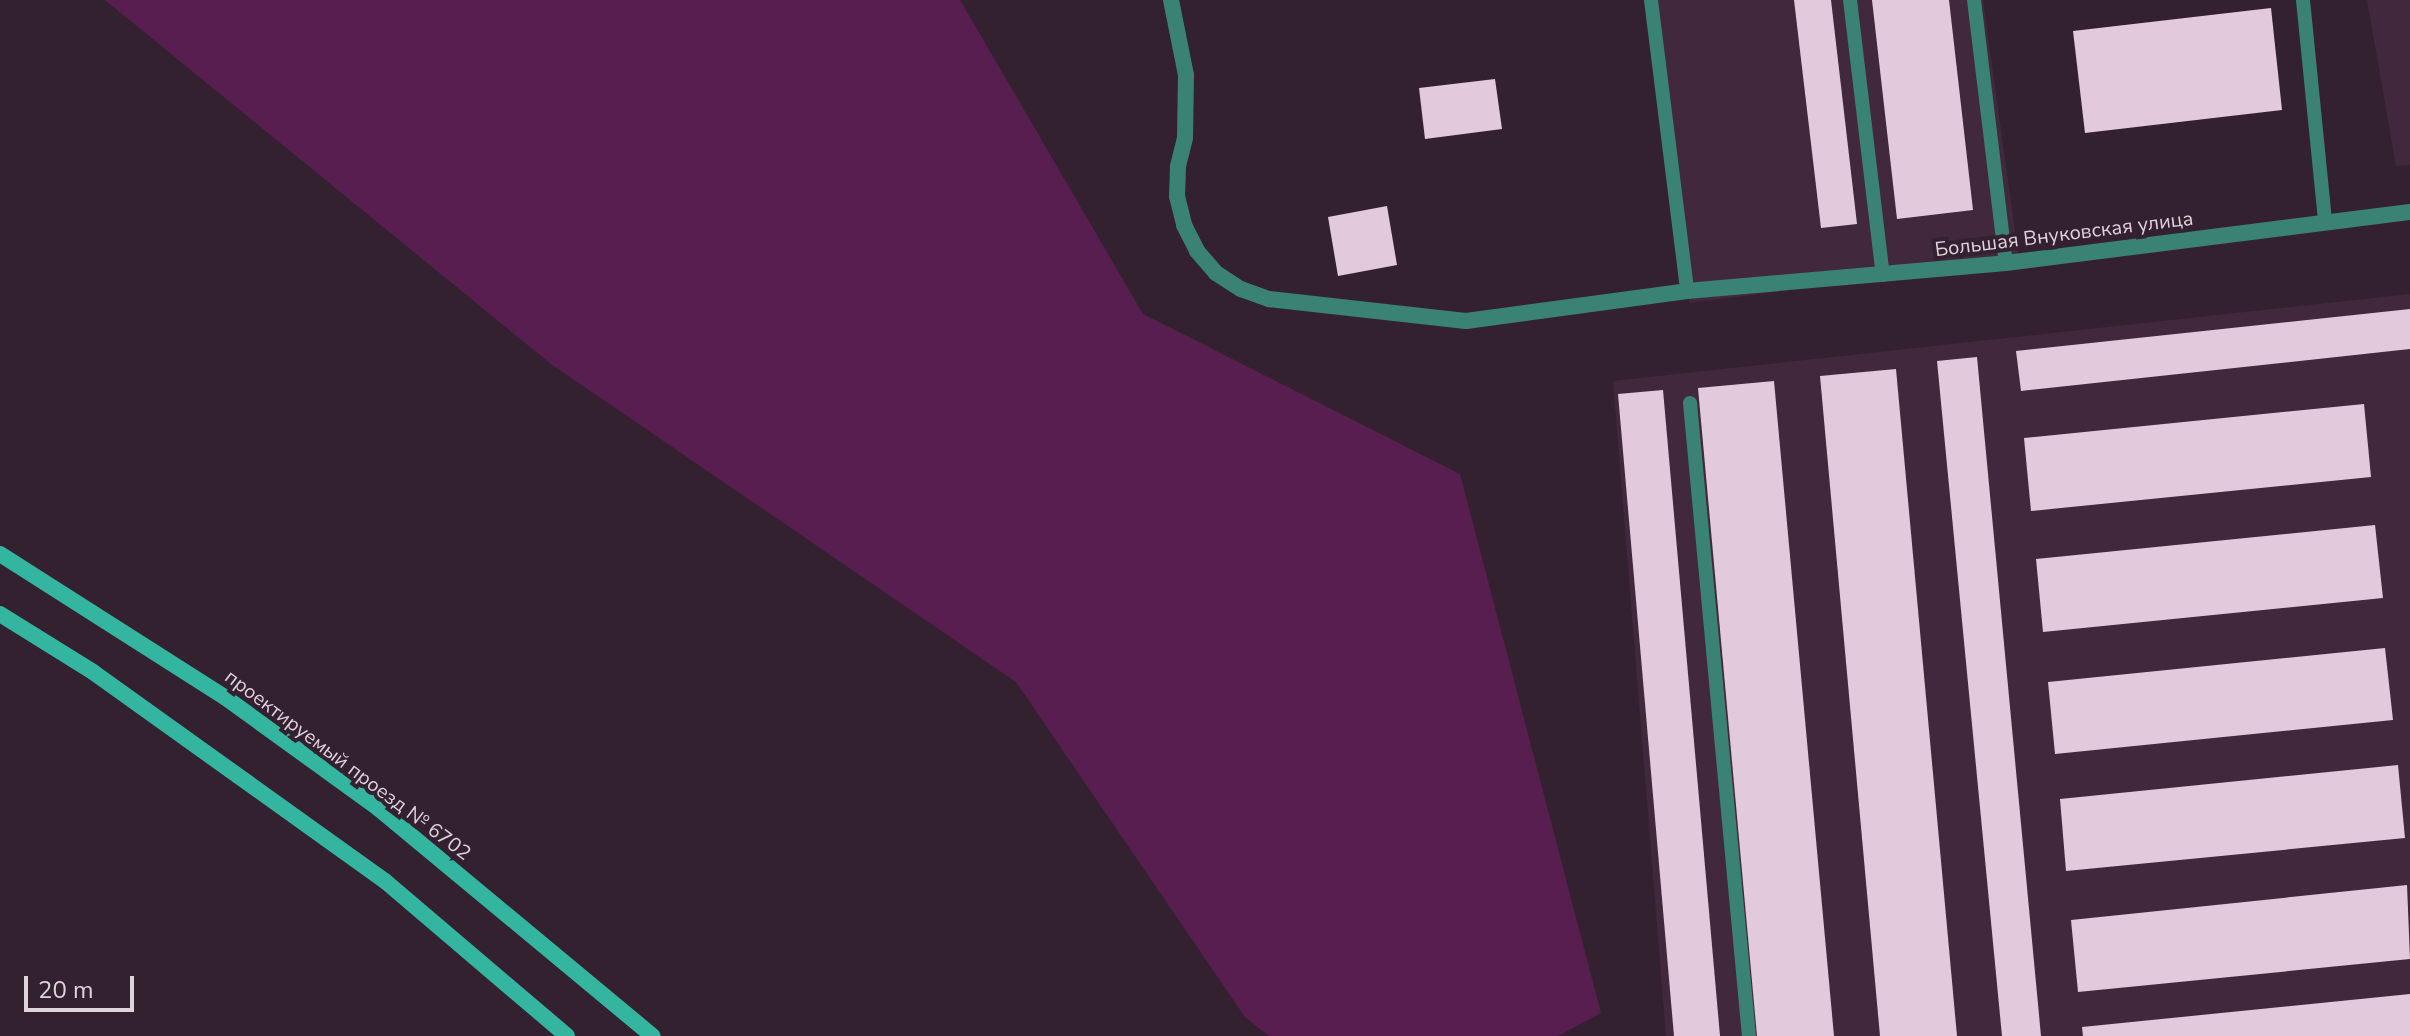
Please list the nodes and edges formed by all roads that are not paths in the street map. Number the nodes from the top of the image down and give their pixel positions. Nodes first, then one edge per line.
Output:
1 (1171, 0) edge
2 (1651, 0) edge
3 (1850, 0) edge
4 (1974, 0) edge
5 (2303, 0) edge
6 (2410, 212) edge
7 (2325, 221) junction
8 (2006, 263) junction
9 (1883, 275) junction
10 (1687, 291) junction
11 (1690, 403) dead end
12 (0, 554) edge
13 (0, 614) edge
14 (567, 1036) edge
15 (653, 1036) edge
16 (1749, 1036) edge

1 - 10 street, Большая Внуковская улица
2 - 10 lane
3 - 9 lane
4 - 8 lane
5 - 7 lane
6 - 7 street, Большая Внуковская улица
7 - 8 street, Большая Внуковская улица
8 - 9 street, Большая Внуковская улица
9 - 10 street, Большая Внуковская улица
11 - 16 lane
12 - 15 main road, проектируемый проезд № 6702
13 - 14 main road

